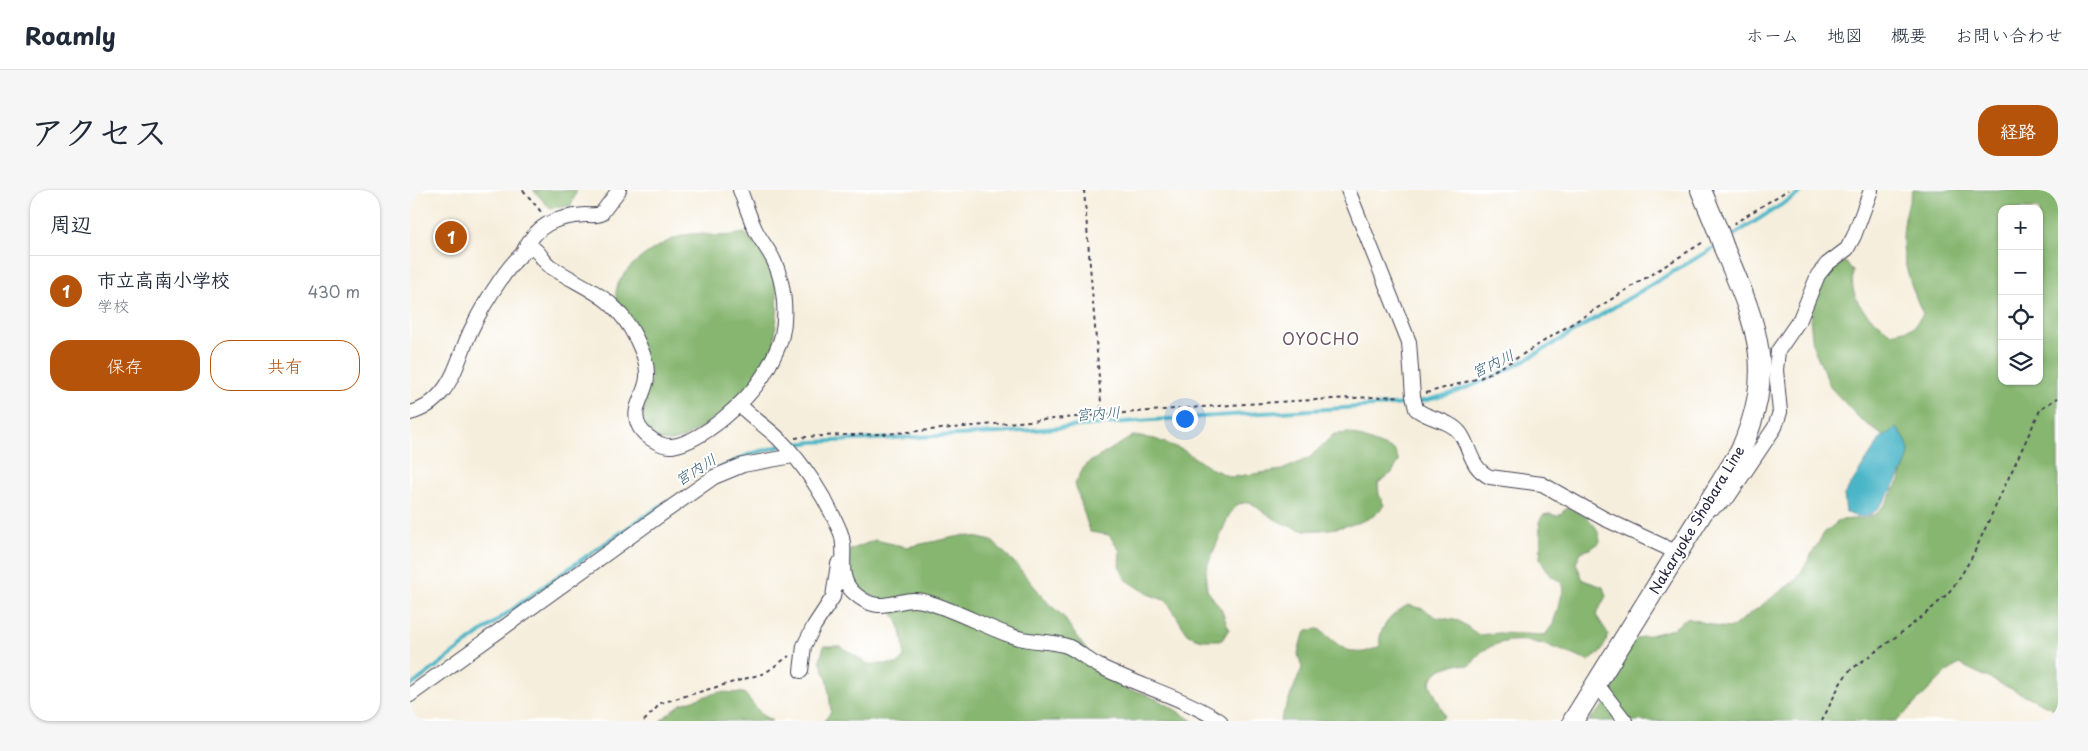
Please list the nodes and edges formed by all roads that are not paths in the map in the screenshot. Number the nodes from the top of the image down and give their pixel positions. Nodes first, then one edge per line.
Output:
1 (619, 190) edge
2 (740, 190) edge
3 (1348, 190) edge
4 (1701, 190) edge
5 (1870, 190) edge
6 (523, 252) junction
7 (740, 406) junction
8 (410, 413) edge
9 (787, 448) junction
10 (1707, 506) junction
11 (1678, 553) junction
12 (842, 557) junction
13 (802, 671) dead end
14 (1596, 683) junction
15 (410, 695) edge
16 (1220, 721) edge
17 (1573, 721) edge
18 (1625, 721) edge

1 - 6 street
2 - 7 street
3 - 11 street
4 - 10 main road, Nakaryoke Shobara Line
5 - 10 street
6 - 7 street
6 - 8 street
7 - 9 street
9 - 12 street
9 - 15 street
10 - 11 main road, Nakaryoke Shobara Line
11 - 14 main road, Nakaryoke Shobara Line
12 - 13 street
12 - 16 street
14 - 17 main road, Nakaryoke Shobara Line
14 - 18 street

